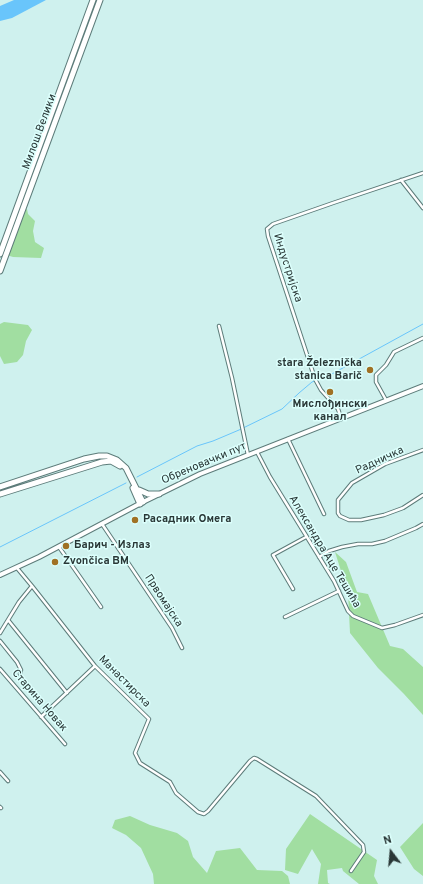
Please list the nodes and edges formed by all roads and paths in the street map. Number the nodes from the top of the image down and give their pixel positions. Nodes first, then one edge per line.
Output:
1 (93, 0) edge
2 (100, 0) edge
3 (71, 68) junction
4 (423, 173) edge
5 (401, 180) junction
6 (423, 208) edge
7 (0, 254) edge
8 (0, 271) edge
9 (219, 326) dead end
10 (423, 338) edge
11 (423, 386) edge
12 (386, 401) junction
13 (342, 418) junction
14 (288, 439) junction
15 (423, 450) edge
16 (257, 451) junction
17 (248, 455) junction
18 (2, 486) edge
19 (138, 489) junction
20 (0, 494) edge
21 (159, 494) junction
22 (423, 495) edge
23 (142, 503) junction
24 (324, 514) dead end
25 (102, 524) junction
26 (423, 524) edge
27 (306, 537) junction
28 (59, 546) junction
29 (319, 557) junction
30 (17, 568) junction
31 (0, 575) edge
32 (32, 586) junction
33 (293, 589) dead end
34 (339, 591) junction
35 (100, 607) dead end
36 (423, 615) edge
37 (285, 617) dead end
38 (8, 620) junction
39 (0, 633) edge
40 (0, 641) edge
41 (182, 648) dead end
42 (95, 666) junction
43 (0, 669) edge
44 (20, 674) dead end
45 (67, 693) junction
46 (41, 717) junction
47 (65, 744) dead end
48 (0, 772) edge
49 (8, 781) dead end
50 (351, 871) dead end

1 - 3 highway, Милош Велики
2 - 3 highway, Милош Велики
3 - 7 highway, Милош Велики
3 - 8 highway, Милош Велики
4 - 5 street, Индустријска
5 - 6 street
5 - 13 street, Индустријска
9 - 17 street
10 - 12 street
11 - 12 main road, Обреновачки пут
12 - 13 main road, Обреновачки пут
13 - 14 main road, Обреновачки пут
14 - 16 main road, Обреновачки пут
14 - 24 street
15 - 22 street, Радничка
16 - 17 main road, Обреновачки пут
16 - 27 street, Александра Аце Тешића
17 - 21 main road, Обреновачки пут
18 - 19 highway
19 - 21 highway
19 - 23 highway
20 - 23 highway
21 - 23 main road, Обреновачки пут
23 - 25 main road, Обреновачки пут
25 - 28 main road, Обреновачки пут
25 - 41 street, Првомајска
26 - 29 street
27 - 29 street, Александра Аце Тешића
27 - 33 street
28 - 30 main road, Обреновачки пут
28 - 35 street
29 - 34 street, Александра Аце Тешића
30 - 31 main road, Обреновачки пут
30 - 32 street, Манастирска
32 - 38 street
32 - 42 street, Манастирска
34 - 36 street, Александра Аце Тешића
34 - 37 street
38 - 39 street
38 - 45 street
40 - 44 street
42 - 45 street
42 - 50 street, Манастирска
43 - 46 street, Старина Новак
45 - 46 street
46 - 47 street, Старина Новак
48 - 49 street

